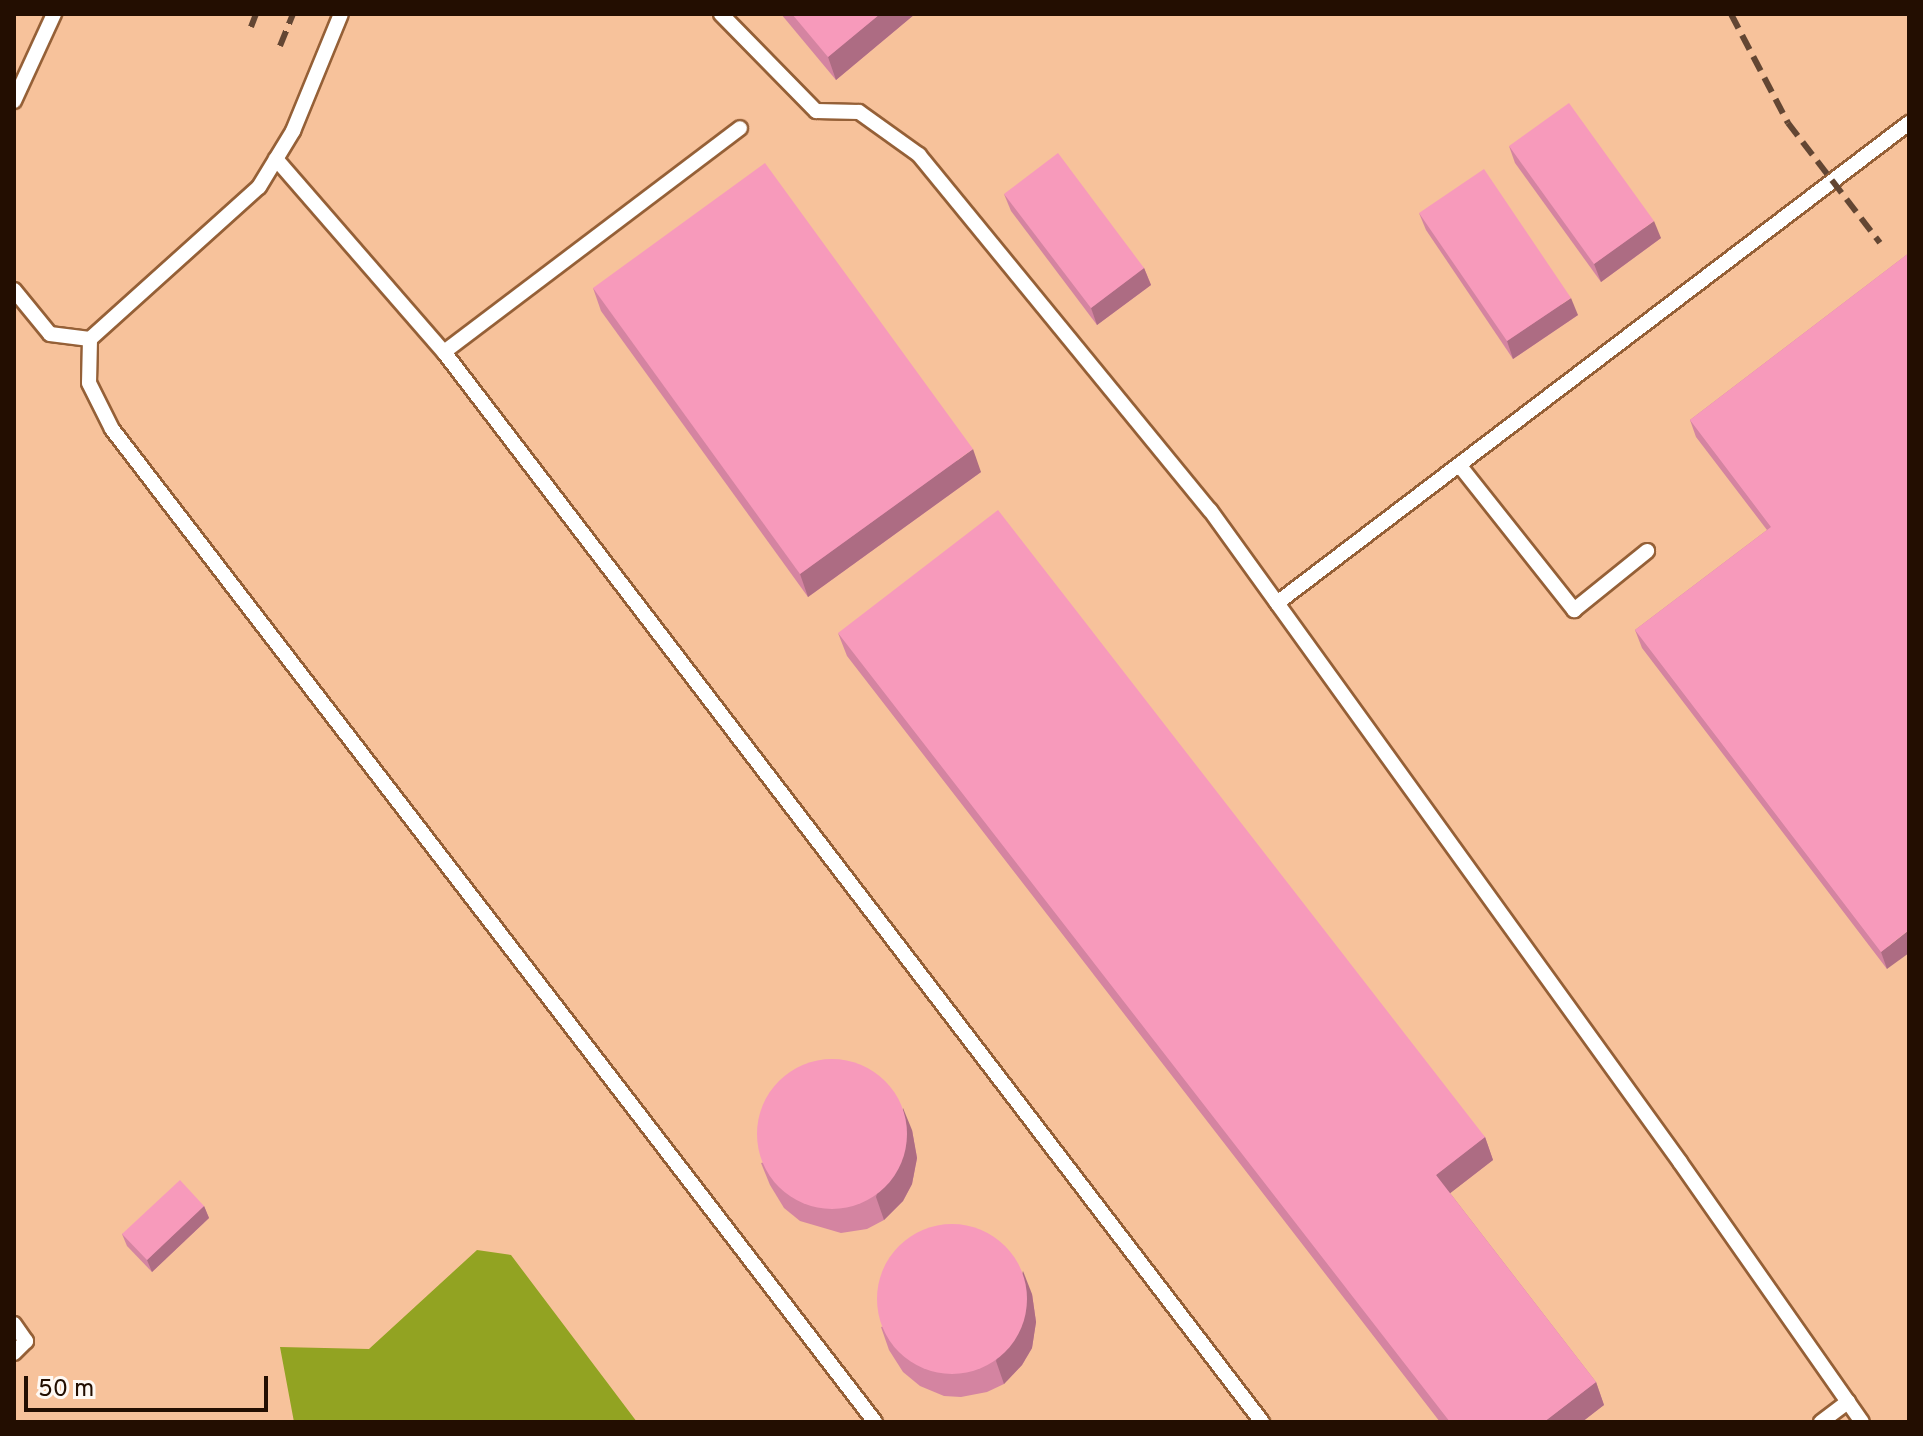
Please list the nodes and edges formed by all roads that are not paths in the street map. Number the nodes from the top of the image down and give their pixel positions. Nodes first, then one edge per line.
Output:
1 (54, 14) edge
2 (341, 14) edge
3 (721, 14) edge
4 (14, 101) edge
5 (1909, 123) edge
6 (740, 128) dead end
7 (276, 159) junction
8 (14, 290) edge
9 (90, 339) junction
10 (444, 352) junction
11 (1460, 466) junction
12 (1647, 551) dead end
13 (1277, 603) junction
14 (14, 1324) edge
15 (14, 1353) edge
16 (1848, 1402) junction
17 (875, 1422) edge
18 (1262, 1422) edge
19 (1821, 1422) edge
20 (1862, 1422) edge

1 - 4 lane
2 - 7 lane
3 - 13 lane
5 - 11 lane
6 - 10 lane
7 - 9 lane
7 - 10 lane
8 - 9 lane
9 - 17 lane
10 - 18 lane
11 - 12 lane
11 - 13 lane
13 - 16 lane
14 - 15 lane
16 - 19 lane
16 - 20 lane

